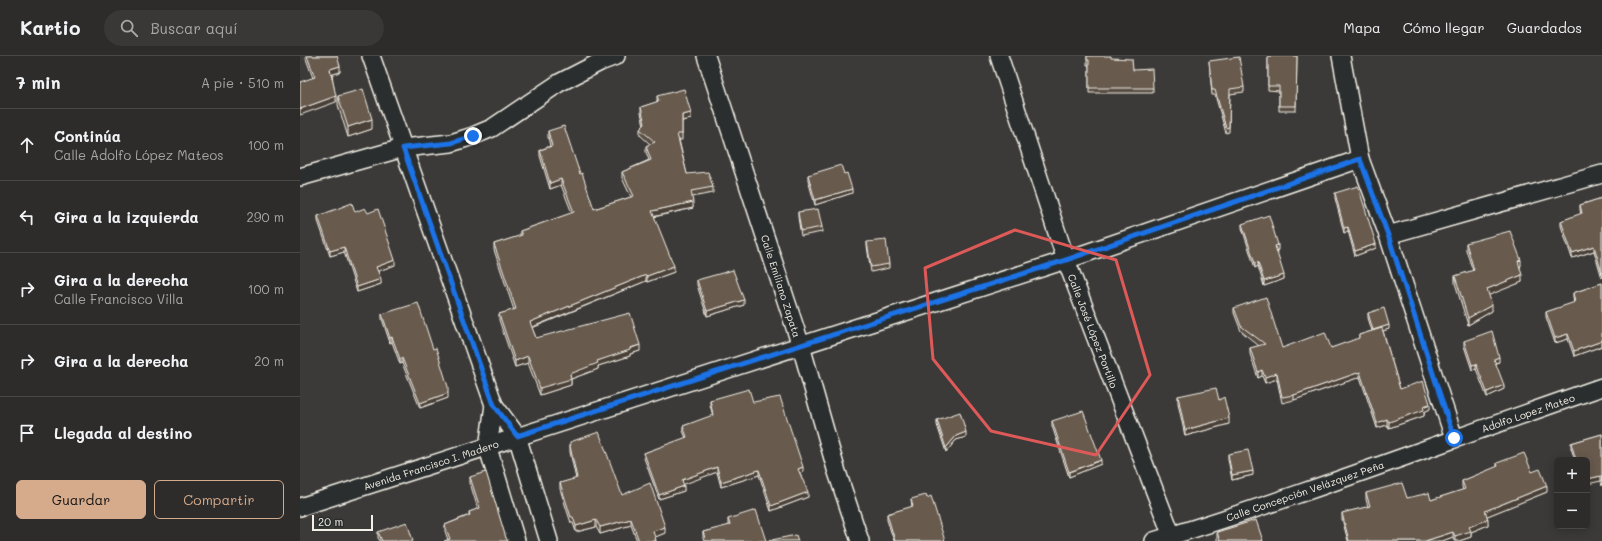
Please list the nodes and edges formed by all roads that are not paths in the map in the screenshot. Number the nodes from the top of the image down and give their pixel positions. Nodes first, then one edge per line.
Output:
1 (371, 56) edge
2 (616, 56) edge
3 (706, 56) edge
4 (999, 56) edge
5 (1341, 56) edge
6 (403, 148) junction
7 (1360, 159) junction
8 (1602, 174) edge
9 (300, 177) edge
10 (1388, 235) junction
11 (1066, 260) junction
12 (801, 346) junction
13 (1602, 387) edge
14 (494, 405) junction
15 (517, 436) junction
16 (1454, 438) junction
17 (488, 448) junction
18 (300, 507) edge
19 (1172, 536) junction
20 (516, 541) edge
21 (548, 541) edge
22 (860, 541) edge
23 (1154, 541) edge

1 - 6 street
2 - 6 street
3 - 12 street, Calle Emiliano Zapata
4 - 11 street, Calle José López Portillo
5 - 7 street
6 - 9 street
6 - 14 street
7 - 10 street
7 - 11 street, Avenida Francisco I. Madero
8 - 10 street
10 - 16 street
11 - 12 street, Avenida Francisco I. Madero
11 - 19 street, Calle José López Portillo
12 - 15 street, Avenida Francisco I. Madero
12 - 22 street, Calle Emiliano Zapata
13 - 16 street, Adolfo Lopez Mateo
14 - 15 street
14 - 17 street
15 - 17 street, Avenida Francisco I. Madero
15 - 21 street
16 - 19 street, Calle Concepción Velázquez Peña
17 - 18 street, Avenida Francisco I. Madero
17 - 20 street
19 - 23 street, Calle Concepción Velázquez Peña

